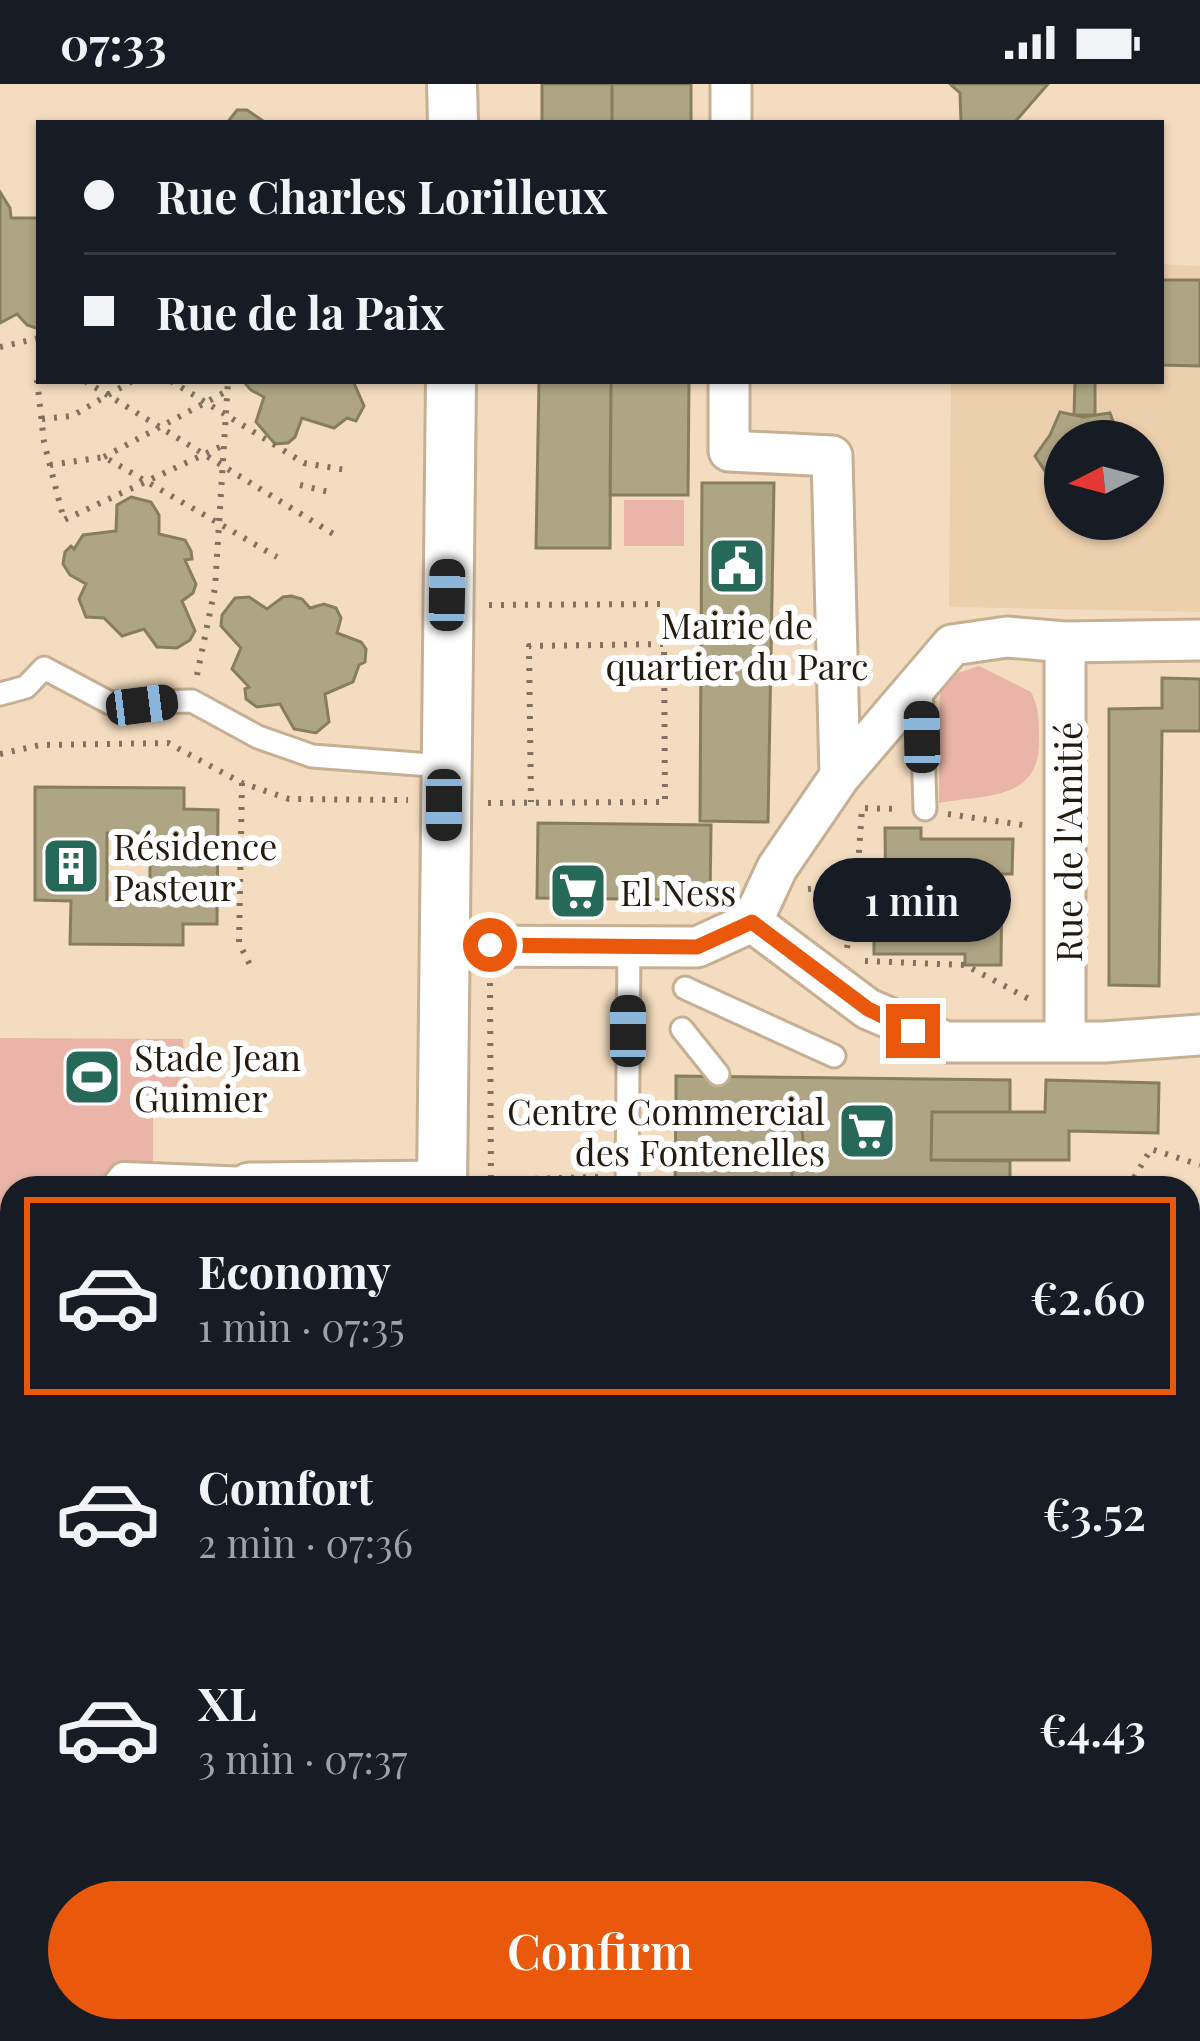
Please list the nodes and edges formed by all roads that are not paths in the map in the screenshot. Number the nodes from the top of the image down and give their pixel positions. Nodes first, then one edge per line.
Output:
1 (452, 84) edge
2 (731, 84) edge
3 (453, 120) edge
4 (730, 120) edge
5 (451, 384) edge
6 (729, 384) edge
7 (1200, 640) edge
8 (1065, 642) junction
9 (920, 679) junction
10 (0, 694) edge
11 (840, 776) junction
12 (428, 783) junction
13 (925, 809) road end
14 (752, 922) junction
15 (443, 946) junction
16 (629, 946) junction
17 (686, 988) dead end
18 (1066, 1027) junction
19 (682, 1029) dead end
20 (1200, 1035) edge
21 (1159, 1040) junction
22 (834, 1056) dead end
23 (1200, 1062) edge
24 (718, 1074) dead end
25 (442, 1176) edge
26 (627, 1176) edge

1 - 3 street
2 - 4 street
5 - 12 street
6 - 11 street
7 - 8 street
8 - 9 street
8 - 18 street, Rue de l'Amitié
9 - 11 street
9 - 13 lane
10 - 12 lane
11 - 14 street
12 - 15 street
14 - 16 street
14 - 18 street
15 - 16 street
15 - 25 street
16 - 26 lane
17 - 22 lane
18 - 21 street
19 - 24 lane
20 - 21 street
21 - 23 street

